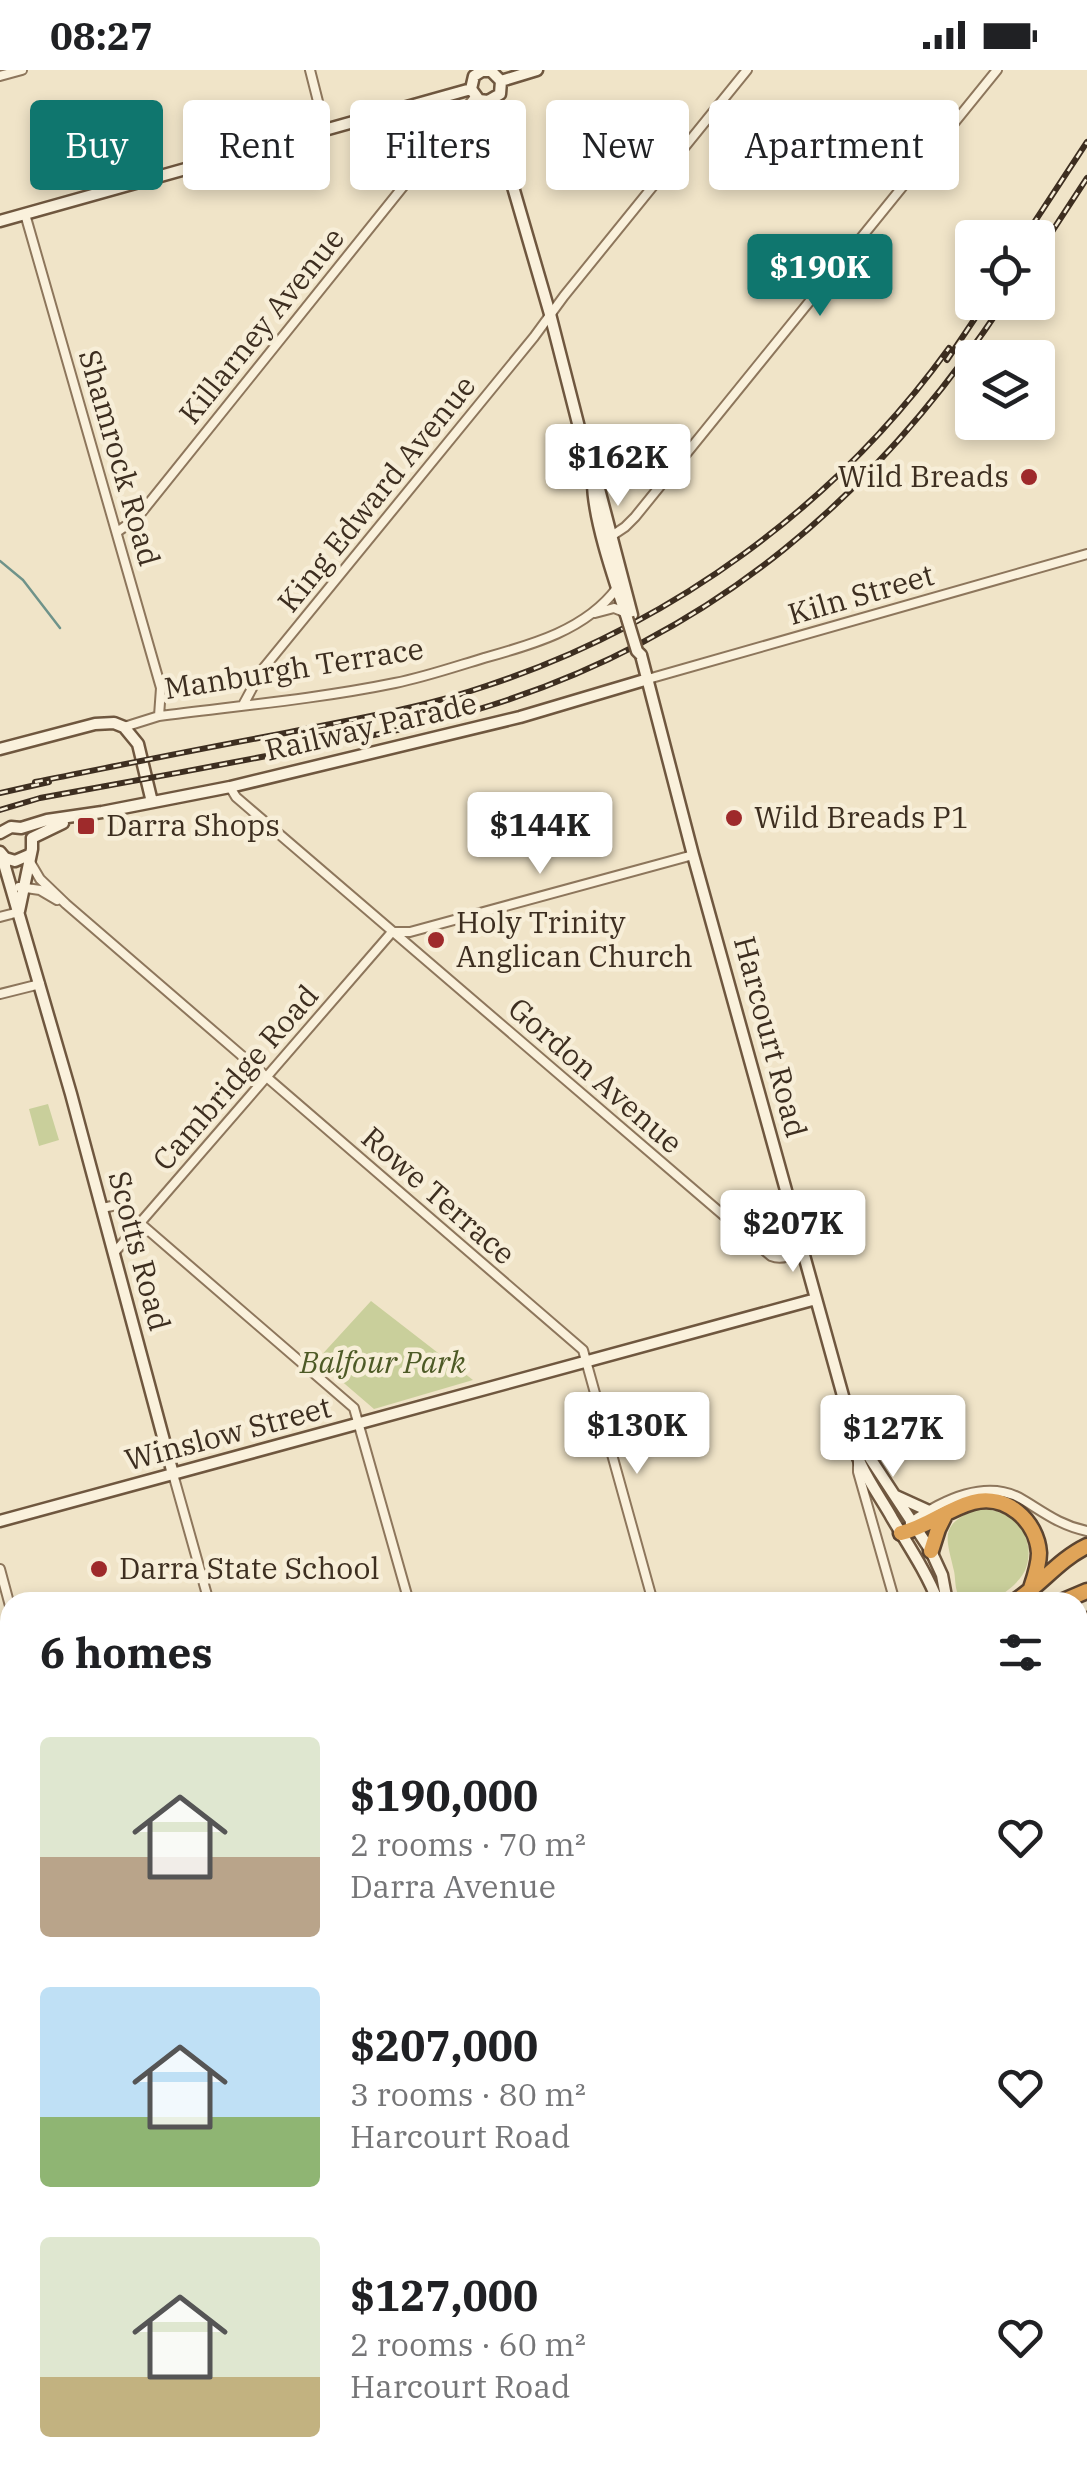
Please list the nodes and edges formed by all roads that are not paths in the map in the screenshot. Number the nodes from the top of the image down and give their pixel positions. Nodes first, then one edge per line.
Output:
1 (22, 70) edge
2 (310, 70) edge
3 (482, 70) edge
4 (537, 70) edge
5 (748, 70) edge
6 (997, 70) edge
7 (0, 76) edge
8 (501, 81) junction
9 (473, 93) junction
10 (318, 100) edge
11 (486, 100) edge
12 (490, 100) edge
13 (330, 128) edge
14 (183, 169) edge
15 (514, 190) edge
16 (26, 214) junction
17 (0, 221) edge
18 (550, 314) junction
19 (117, 532) junction
20 (608, 538) junction
21 (1087, 554) edge
22 (617, 588) junction
23 (590, 614) junction
24 (628, 615) junction
25 (648, 679) junction
26 (243, 705) junction
27 (159, 716) junction
28 (124, 727) junction
29 (0, 749) edge
30 (230, 787) junction
31 (152, 802) junction
32 (102, 812) junction
33 (21, 828) junction
34 (1, 834) edge
35 (32, 838) junction
36 (693, 854) junction
37 (2, 855) edge
38 (29, 856) junction
39 (10, 886) junction
40 (24, 887) junction
41 (66, 904) junction
42 (19, 912) junction
43 (0, 917) edge
44 (392, 932) junction
45 (40, 984) junction
46 (0, 994) edge
47 (266, 1078) junction
48 (102, 1208) junction
49 (141, 1224) junction
50 (800, 1245) junction
51 (114, 1253) junction
52 (816, 1299) junction
53 (586, 1362) junction
54 (360, 1424) junction
55 (853, 1432) junction
56 (858, 1458) junction
57 (173, 1474) junction
58 (895, 1496) junction
59 (929, 1511) junction
60 (946, 1515) junction
61 (0, 1521) edge
62 (910, 1528) junction
63 (1087, 1531) edge
64 (1087, 1546) edge
65 (931, 1551) junction
66 (1030, 1591) joint
67 (205, 1592) edge
68 (406, 1592) edge
69 (650, 1592) edge
70 (892, 1592) edge
71 (934, 1592) edge
72 (945, 1592) edge

1 - 7 street
2 - 10 street
3 - 8 street
3 - 9 street
4 - 8 street
5 - 18 street, King Edward Avenue
6 - 20 street
8 - 12 street
9 - 11 street
9 - 13 street
9 - 19 street, Killarney Avenue
14 - 16 street
15 - 18 street
16 - 17 street
16 - 19 street, Shamrock Road
18 - 20 street
18 - 26 street, King Edward Avenue
19 - 27 street, Shamrock Road
20 - 22 street
20 - 24 street
21 - 25 street, Kiln Street
22 - 23 street, Manburgh Terrace
22 - 24 street
23 - 24 street, Manburgh Terrace
23 - 26 street, Manburgh Terrace
24 - 25 street, Harcourt Road, bridge
25 - 30 street, Railway Parade
25 - 36 street, Harcourt Road
26 - 27 street, Manburgh Terrace
27 - 28 street, Manburgh Terrace
28 - 29 street, Manburgh Terrace
28 - 31 street
30 - 31 street, Railway Parade
30 - 44 street, Gordon Avenue
31 - 32 street, Railway Parade
32 - 33 street, Railway Parade
32 - 35 street, Railway Parade
33 - 34 street, Railway Parade
33 - 35 street
35 - 38 street, Scotts Road
36 - 44 street
36 - 50 street, Harcourt Road
37 - 38 street
37 - 39 street, Scotts Road
38 - 40 street, Scotts Road
38 - 41 street, Rowe Terrace
39 - 40 street, Rowe Terrace
39 - 42 street, Scotts Road
40 - 41 street, Rowe Terrace
40 - 42 street, Scotts Road
41 - 47 street, Rowe Terrace
42 - 43 street
42 - 45 street, Scotts Road
44 - 47 street, Cambridge Road
44 - 50 street, Gordon Avenue
45 - 46 street
45 - 48 street, Scotts Road
47 - 49 street, Cambridge Road
47 - 53 street, Rowe Terrace
48 - 49 street
48 - 51 street, Scotts Road
49 - 51 street, Cambridge Road
49 - 54 street
50 - 52 street, Harcourt Road
51 - 57 street, Scotts Road
52 - 53 street, Winslow Street
52 - 55 street, Harcourt Road
53 - 54 street, Winslow Street
53 - 69 street, Rowe Terrace
54 - 57 street, Winslow Street
54 - 68 street
55 - 56 street, Harcourt Road
55 - 58 street, Harcourt Road
56 - 62 street, Harcourt Road
56 - 70 street, Harcourt Road
57 - 61 street, Winslow Street
57 - 67 street, Scotts Road
58 - 59 street
58 - 62 street, Harcourt Road
59 - 62 street
59 - 63 street
60 - 62 highway
60 - 65 highway
60 - 66 highway
62 - 65 street, Harcourt Road
62 - 71 street, Harcourt Road
64 - 66 highway
65 - 72 street, Harcourt Road

